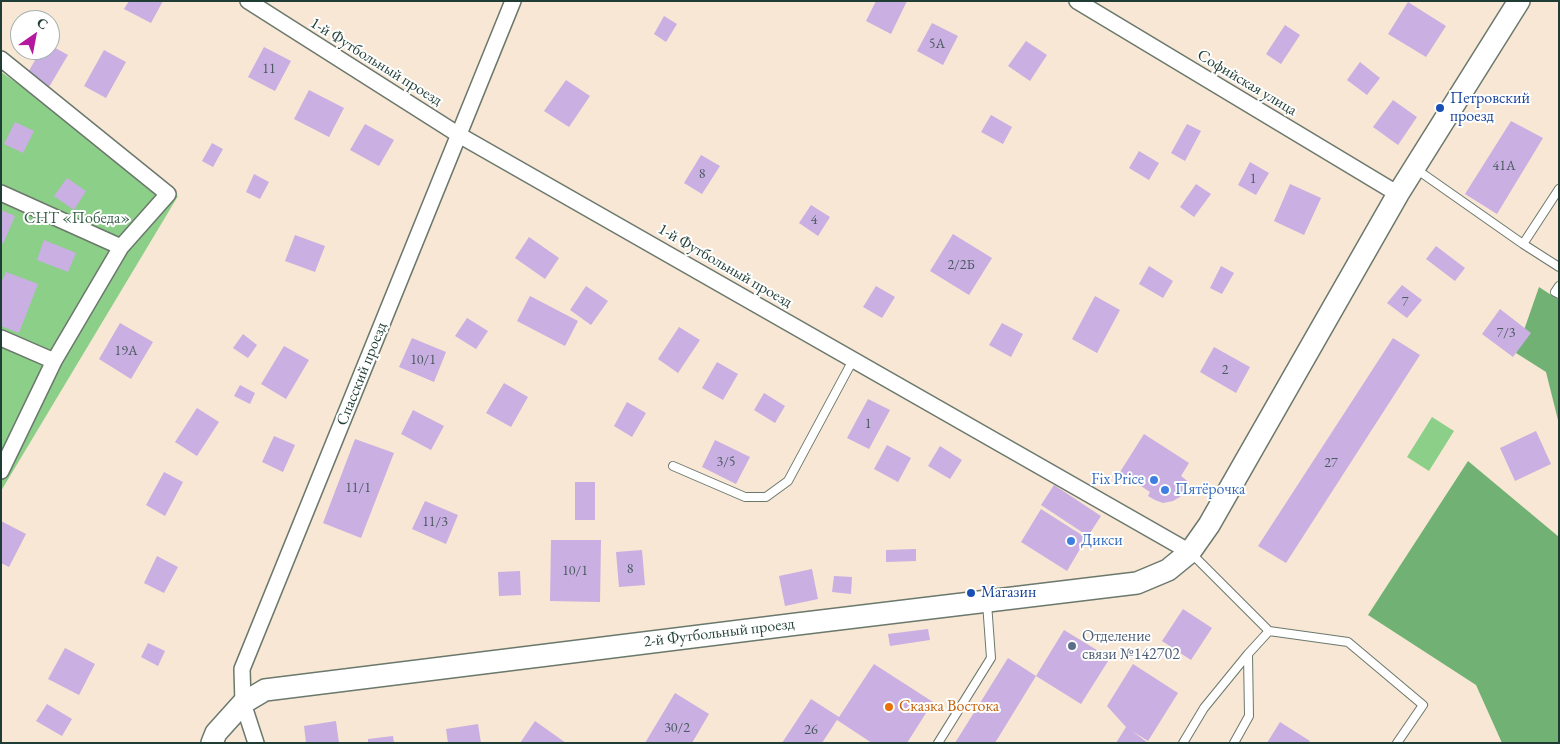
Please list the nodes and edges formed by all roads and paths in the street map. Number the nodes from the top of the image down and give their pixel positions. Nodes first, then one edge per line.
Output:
1 (248, 1) edge
2 (513, 1) edge
3 (1077, 1) edge
4 (1519, 1) edge
5 (1, 60) edge
6 (459, 135) junction
7 (1414, 168) junction
8 (1559, 189) edge
9 (1, 192) edge
10 (1398, 194) junction
11 (1523, 244) junction
12 (120, 247) junction
13 (1559, 267) edge
14 (1559, 286) edge
15 (1559, 294) edge
16 (1, 338) edge
17 (853, 360) junction
18 (54, 361) junction
19 (673, 466) dead end
20 (1, 471) edge
21 (1190, 552) junction
22 (987, 601) junction
23 (1269, 631) junction
24 (1248, 654) junction
25 (242, 703) junction
26 (212, 743) edge
27 (256, 743) edge
28 (938, 743) edge
29 (1182, 743) edge
30 (1234, 743) edge
31 (1397, 743) edge

1 - 6 street, 1-й Футбольный проезд
2 - 6 street, Спасский проезд
3 - 10 street, Софийская улица
4 - 7 street
5 - 12 street
6 - 17 street, 1-й Футбольный проезд
6 - 25 street, Спасский проезд
7 - 10 street
7 - 11 lane
8 - 11 lane
9 - 12 street
10 - 21 street
11 - 13 lane
12 - 18 street
14 - 15 lane
16 - 18 street
17 - 19 lane
17 - 21 street, 1-й Футбольный проезд
18 - 20 street
21 - 22 street, 2-й Футбольный проезд
21 - 23 lane
22 - 25 street, 2-й Футбольный проезд
22 - 28 lane
23 - 24 lane
23 - 31 lane
24 - 29 lane
24 - 30 lane
25 - 26 street
25 - 27 street, Спасский проезд

